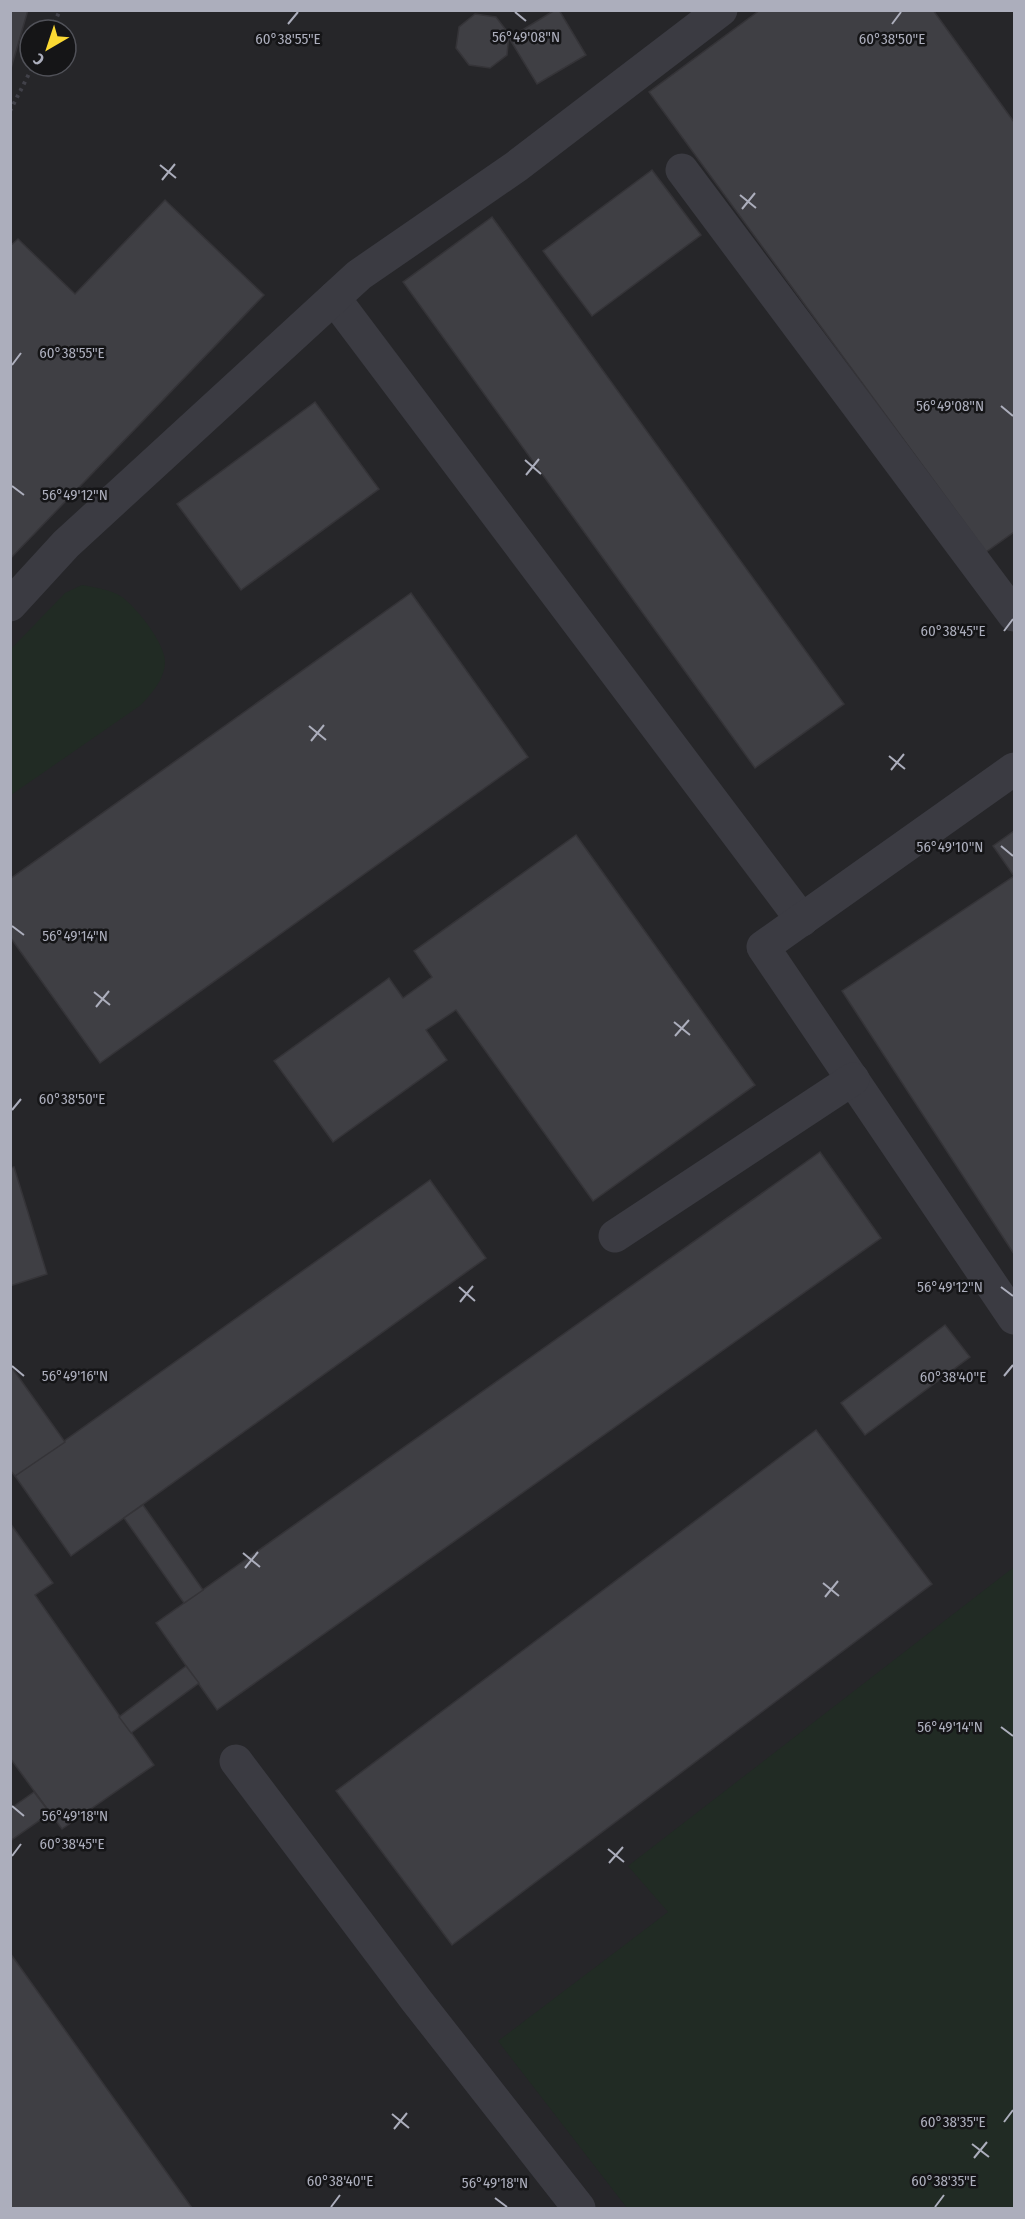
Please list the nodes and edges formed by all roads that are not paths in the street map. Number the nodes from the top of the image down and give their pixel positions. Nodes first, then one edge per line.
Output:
1 (721, 10) edge
2 (682, 170) dead end
3 (334, 298) junction
4 (10, 605) edge
5 (1014, 615) edge
6 (1014, 770) edge
7 (802, 920) junction
8 (853, 1079) junction
9 (615, 1236) dead end
10 (1014, 1318) edge
11 (236, 1761) dead end
12 (579, 2208) edge

1 - 3 lane
2 - 5 lane
3 - 4 lane
3 - 7 lane
6 - 7 lane
7 - 8 lane
8 - 9 lane
8 - 10 lane
11 - 12 lane

